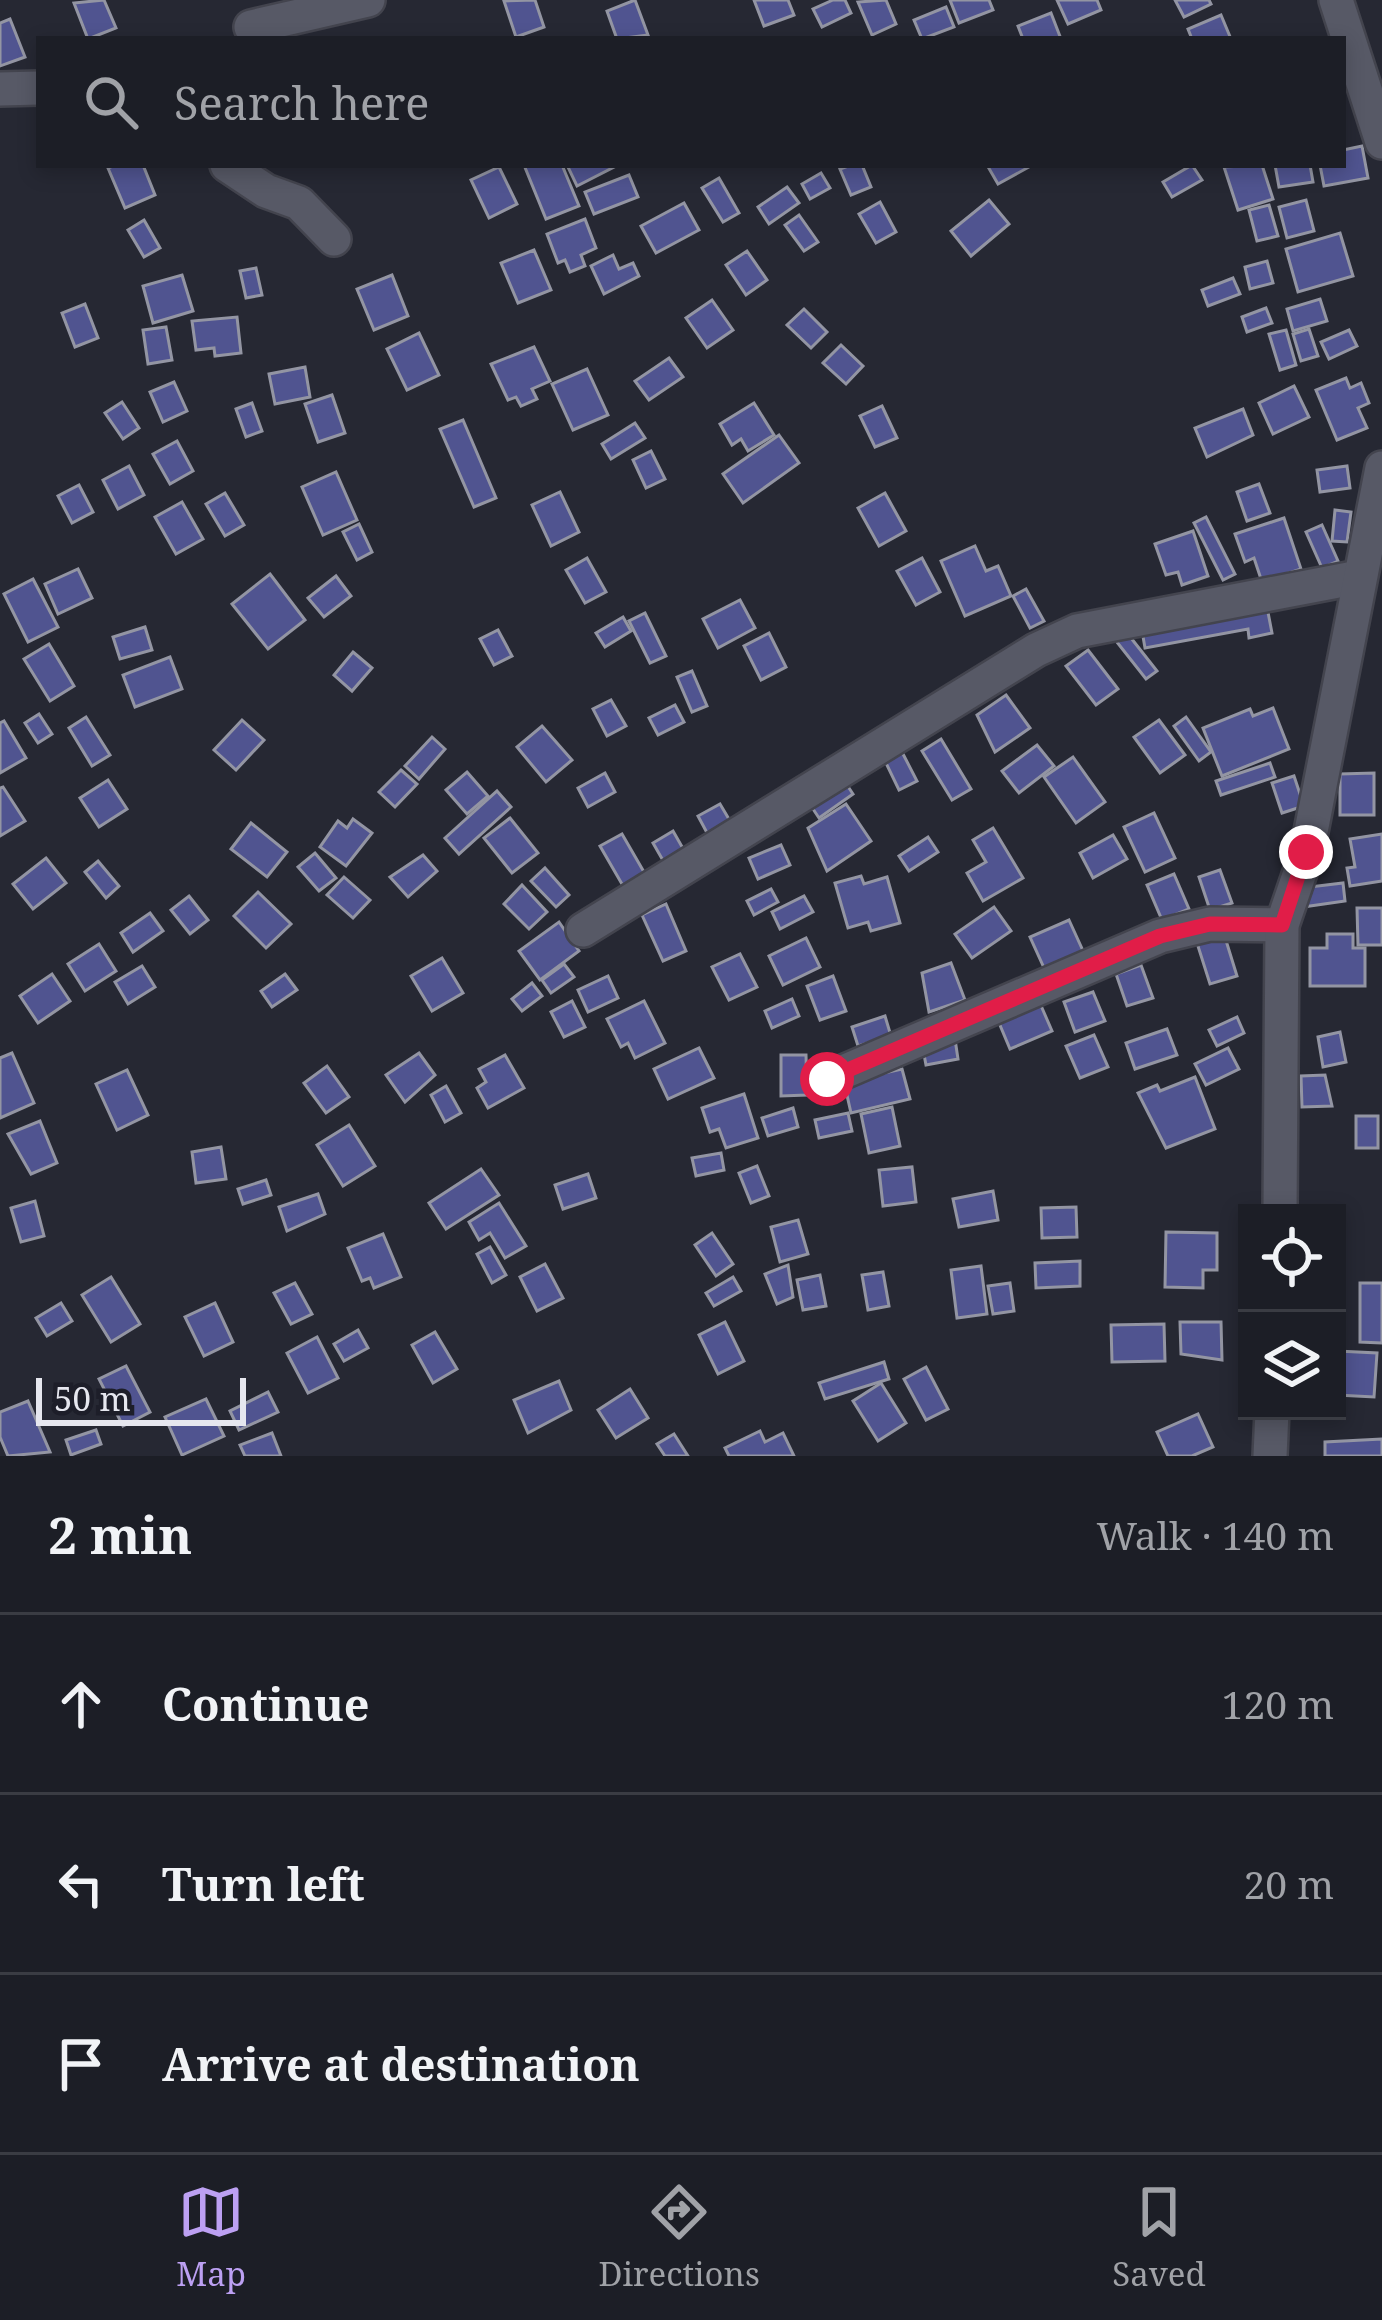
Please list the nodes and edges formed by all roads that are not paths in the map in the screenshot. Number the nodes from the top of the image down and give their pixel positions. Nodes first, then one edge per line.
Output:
1 (368, 0) edge
2 (1336, 0) edge
3 (250, 27) dead end
4 (36, 88) edge
5 (0, 89) edge
6 (1381, 131) edge
7 (231, 168) edge
8 (334, 239) dead end
9 (1382, 467) edge
10 (1359, 577) junction
11 (1282, 925) junction
12 (583, 930) dead end
13 (827, 1079) dead end
14 (1280, 1204) edge
15 (1272, 1420) edge
16 (1270, 1456) edge

1 - 3 street
2 - 6 street
4 - 5 street
7 - 8 street
9 - 10 street
10 - 11 street
10 - 12 street
11 - 13 street
11 - 14 street
15 - 16 street

